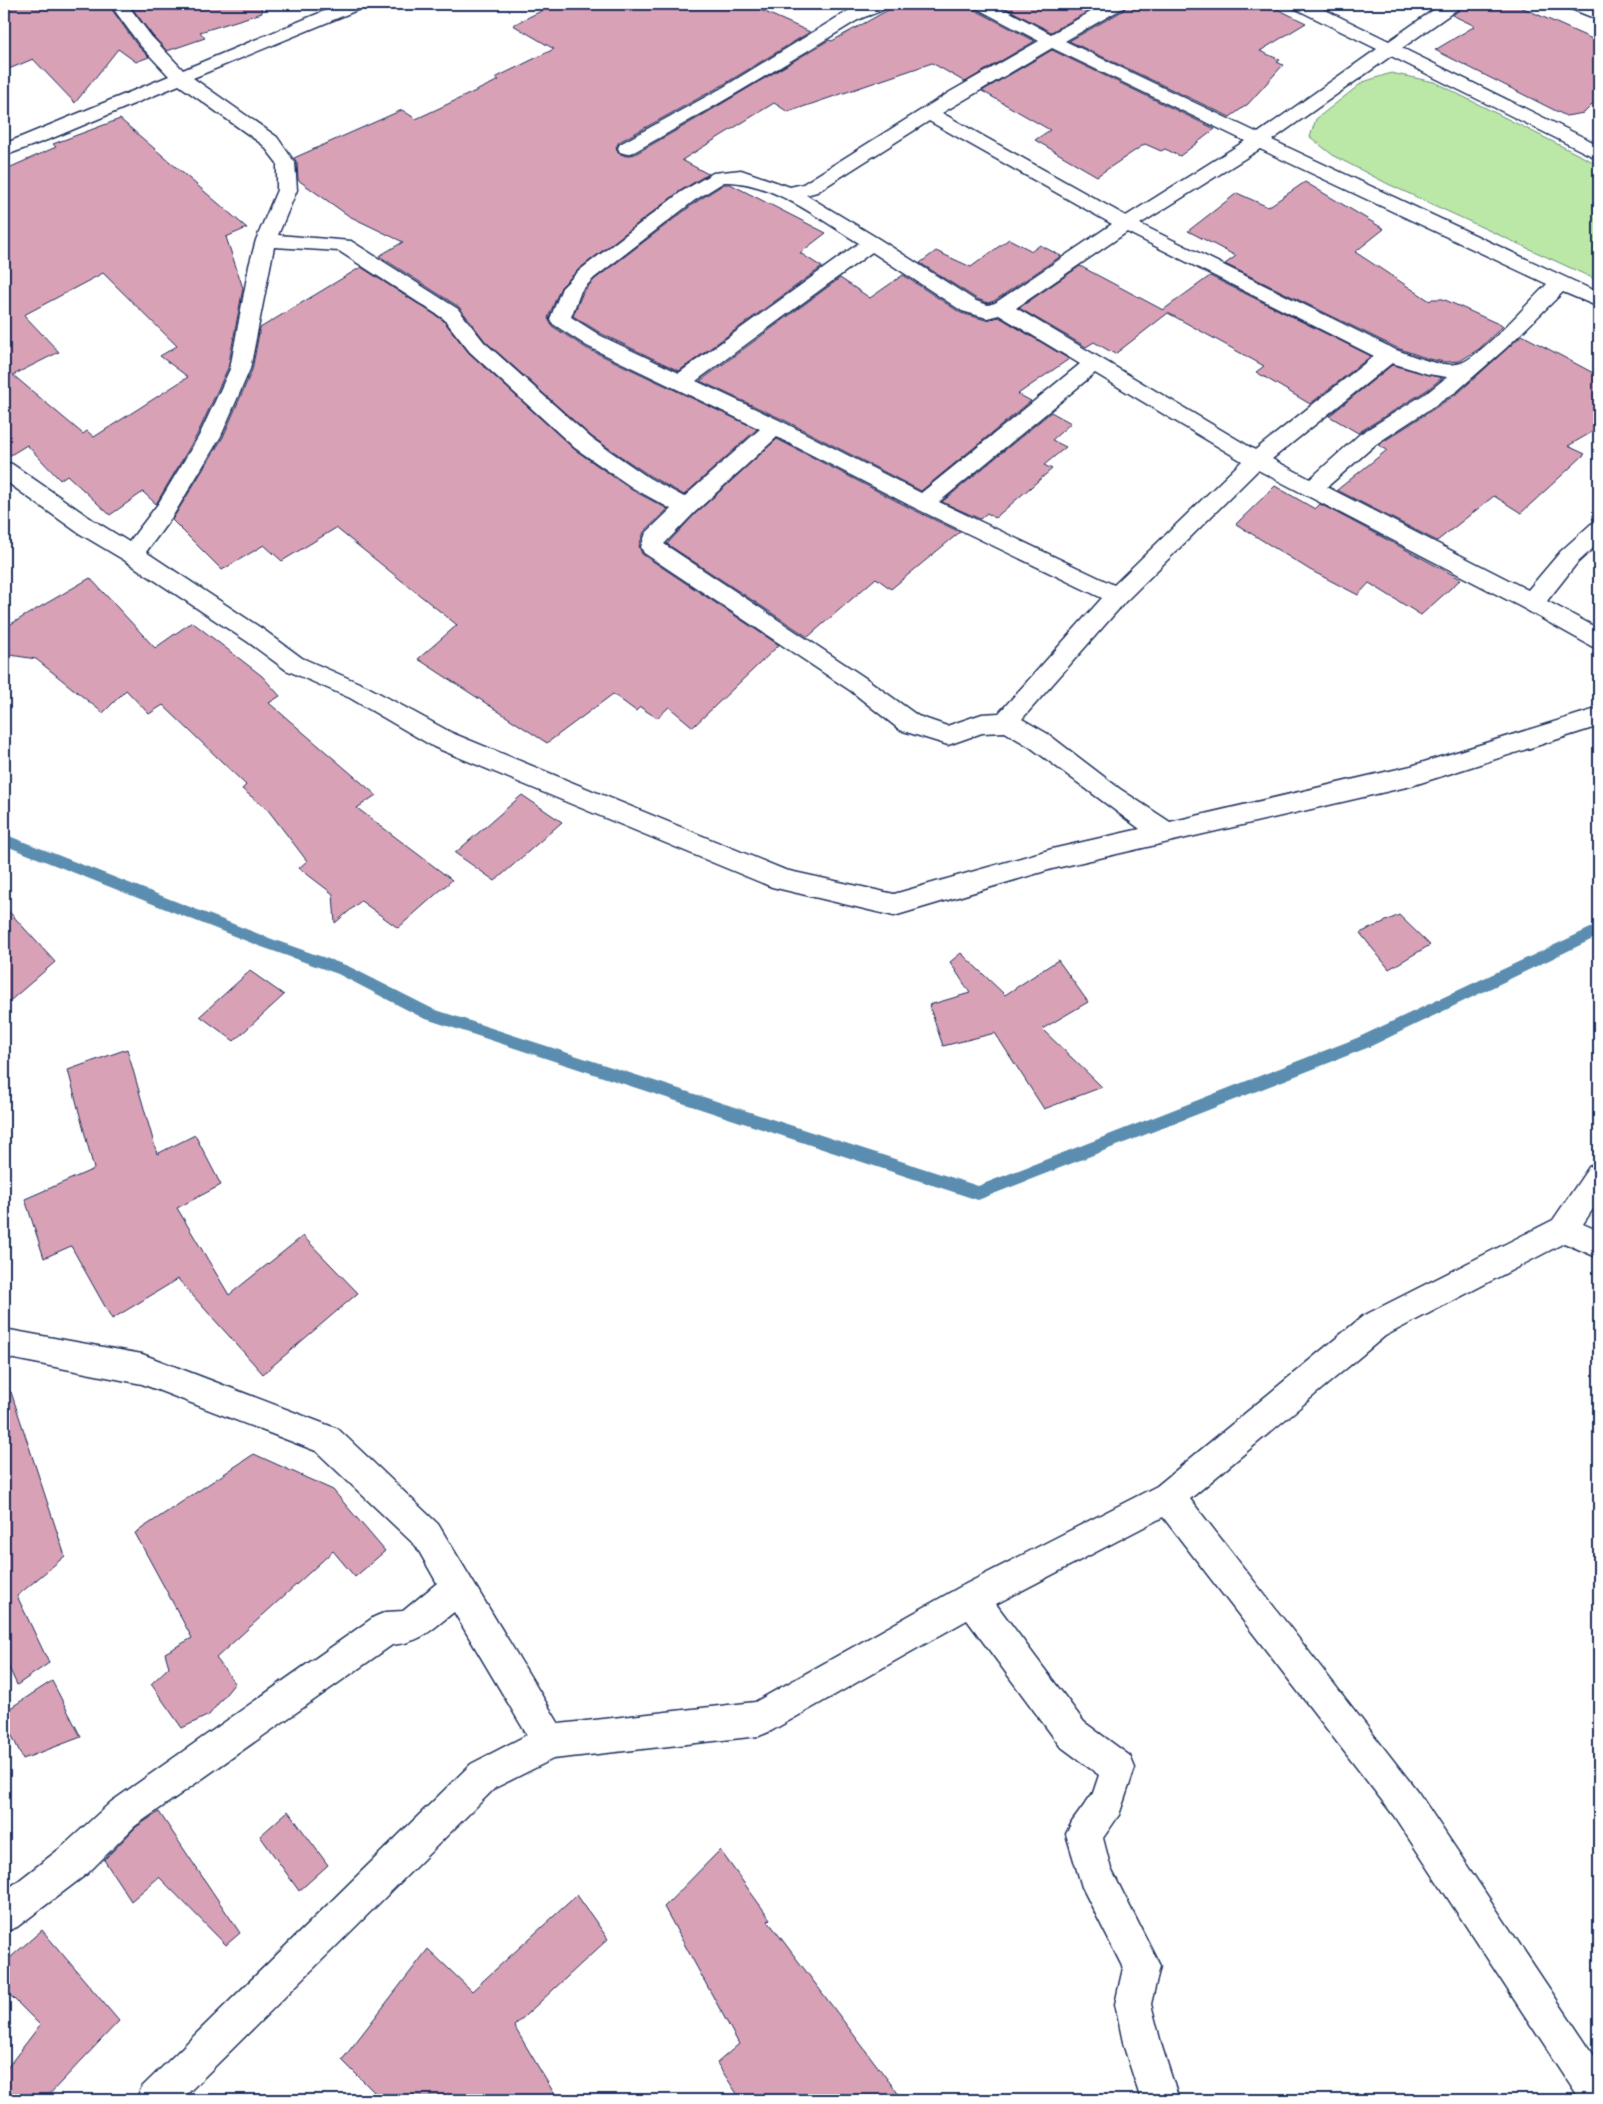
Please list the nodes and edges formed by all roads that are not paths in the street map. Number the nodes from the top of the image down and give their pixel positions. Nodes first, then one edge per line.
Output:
1 (118, 4) edge
2 (356, 4) edge
3 (881, 4) edge
4 (982, 4) edge
5 (1117, 4) edge
6 (1300, 4) edge
7 (1453, 4) edge
8 (1575, 4) edge
9 (1599, 15) edge
10 (1051, 41) junction
11 (1391, 48) junction
12 (181, 78) junction
13 (929, 113) junction
14 (1259, 142) junction
15 (627, 148) dead end
16 (4, 150) edge
17 (1599, 152) edge
18 (789, 193) junction
19 (1126, 224) junction
20 (266, 240) junction
21 (872, 243) junction
22 (1560, 282) junction
23 (1599, 301) edge
24 (1002, 308) junction
25 (1389, 355) junction
26 (1093, 364) junction
27 (1468, 369) junction
28 (681, 382) junction
29 (775, 427) junction
30 (1256, 460) junction
31 (4, 469) edge
32 (1312, 489) junction
33 (923, 503) junction
34 (686, 508) junction
35 (1599, 530) edge
36 (132, 554) junction
37 (1117, 596) junction
38 (1529, 600) junction
39 (1599, 640) edge
40 (1599, 717) edge
41 (1005, 722) junction
42 (1167, 833) junction
43 (1599, 1176) edge
44 (1563, 1228) junction
45 (1599, 1245) edge
46 (4, 1343) edge
47 (1168, 1497) junction
48 (457, 1588) junction
49 (972, 1599) junction
50 (550, 1742) junction
51 (4, 1914) edge
52 (1599, 2096) edge
53 (155, 2100) edge
54 (1160, 2100) edge

1 - 12 street
2 - 12 street
3 - 15 street
4 - 10 street
5 - 10 street
6 - 11 street
7 - 11 street
8 - 9 street
10 - 13 street
10 - 14 street
11 - 14 street
11 - 17 street
12 - 16 street
12 - 20 street
13 - 18 street
13 - 19 street
14 - 19 street
14 - 22 street
18 - 21 street
18 - 28 street
19 - 24 street
19 - 25 street
20 - 34 street
20 - 36 street
21 - 24 street
21 - 28 street
22 - 23 street
22 - 27 street
24 - 26 street
25 - 27 street
25 - 30 street
26 - 30 street
26 - 33 street
27 - 32 street
28 - 29 street
29 - 33 street
29 - 34 street
30 - 32 street
30 - 37 street
31 - 36 street
32 - 38 street
33 - 37 street
34 - 41 street
35 - 38 street
36 - 42 street
37 - 41 street
38 - 39 street
40 - 42 street
41 - 42 street
43 - 44 street
44 - 45 street
44 - 47 street
46 - 48 street
47 - 49 street
47 - 52 street
48 - 50 street
48 - 51 street
49 - 50 street
49 - 54 street
50 - 53 street

